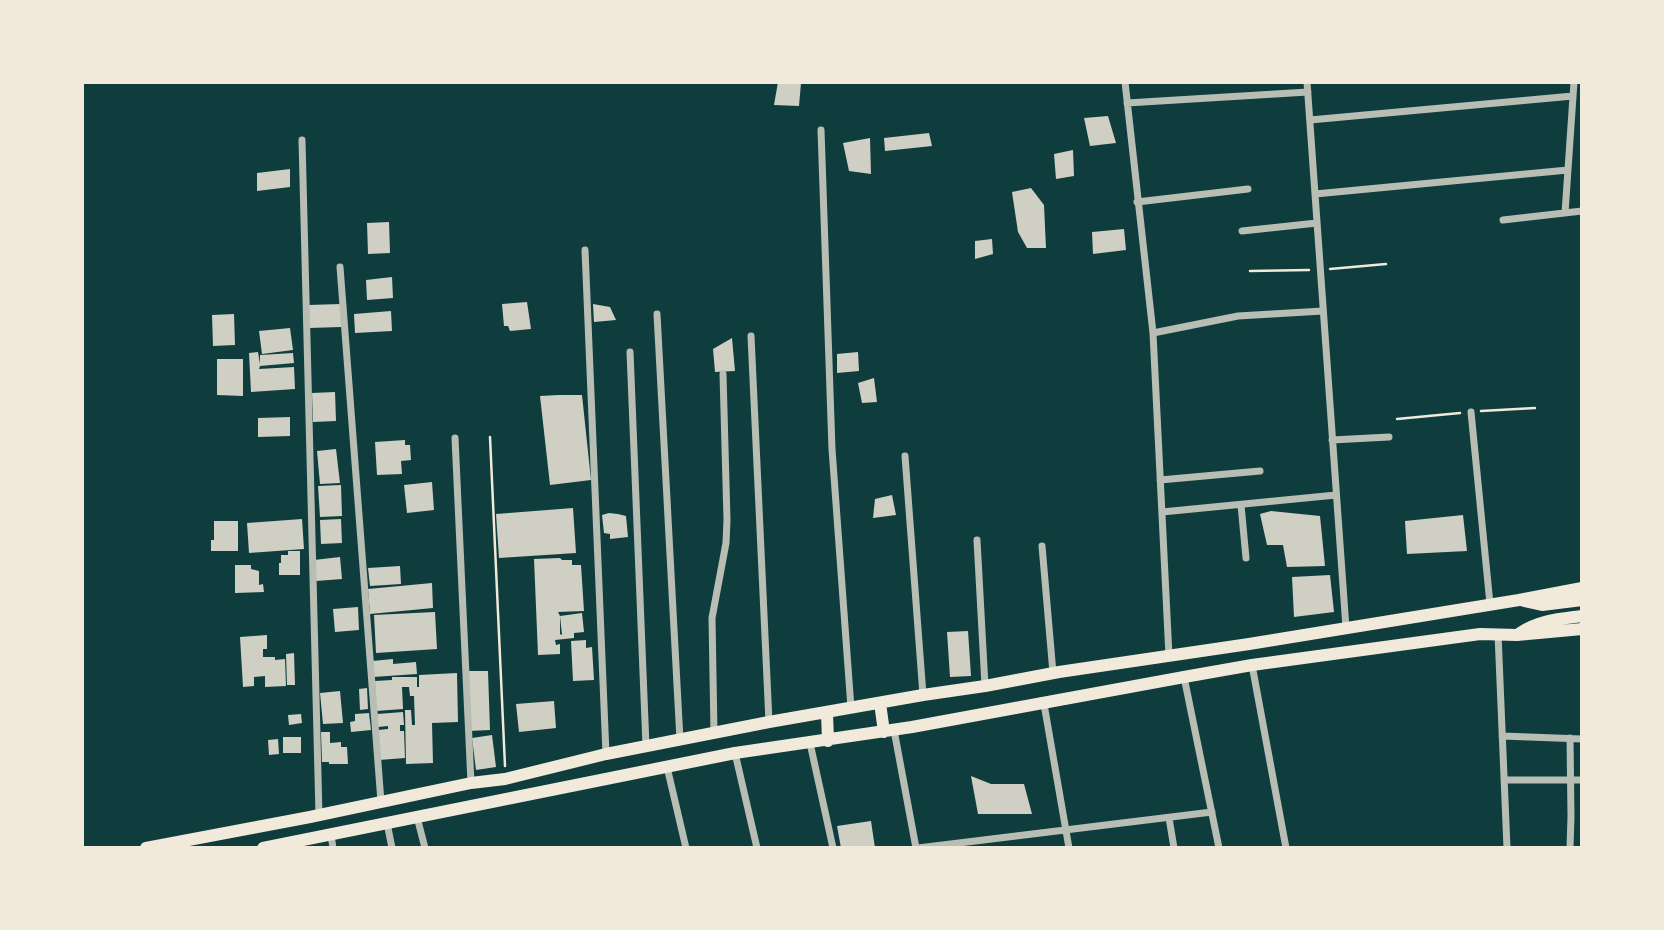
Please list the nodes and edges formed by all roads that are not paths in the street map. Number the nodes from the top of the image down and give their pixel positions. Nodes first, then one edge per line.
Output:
1 (1125, 82) edge
2 (1307, 82) edge
3 (1574, 82) edge
4 (1308, 92) junction
5 (1573, 96) junction
6 (1127, 103) junction
7 (1310, 120) junction
8 (821, 130) dead end
9 (302, 140) dead end
10 (1568, 170) junction
11 (1248, 189) dead end
12 (1315, 194) junction
13 (1137, 202) junction
14 (1582, 211) edge
15 (1565, 213) junction
16 (1503, 220) dead end
17 (1317, 223) junction
18 (1242, 231) dead end
19 (585, 250) dead end
20 (340, 267) dead end
21 (1323, 311) junction
22 (657, 314) dead end
23 (1153, 332) junction
24 (751, 336) dead end
25 (630, 352) dead end
26 (723, 374) dead end
27 (1471, 412) road end
28 (1389, 437) dead end
29 (455, 438) dead end
30 (1332, 440) junction
31 (905, 456) dead end
32 (1260, 471) dead end
33 (1160, 480) junction
34 (1336, 495) junction
35 (1241, 505) junction
36 (1162, 512) junction
37 (976, 540) dead end
38 (1042, 546) dead end
39 (1246, 558) dead end
40 (1582, 588) edge
41 (1519, 600) junction
42 (1582, 600) edge
43 (1490, 604) junction
44 (1582, 615) edge
45 (1346, 628) junction
46 (1582, 629) edge
47 (1498, 634) junction
48 (1517, 635) junction
49 (1169, 656) junction
50 (1252, 665) junction
51 (1054, 673) junction
52 (1184, 677) junction
53 (985, 686) junction
54 (923, 695) junction
55 (880, 703) junction
56 (1044, 704) junction
57 (851, 708) junction
58 (827, 713) junction
59 (769, 722) junction
60 (889, 731) junction
61 (714, 733) junction
62 (1502, 736) junction
63 (1570, 738) junction
64 (1582, 739) edge
65 (680, 740) junction
66 (828, 741) junction
67 (810, 743) junction
68 (646, 746) junction
69 (735, 753) junction
70 (606, 754) junction
71 (667, 767) junction
72 (1504, 780) junction
73 (1571, 780) junction
74 (1582, 780) edge
75 (471, 783) junction
76 (381, 802) junction
77 (1212, 812) junction
78 (319, 815) junction
79 (417, 817) junction
80 (1169, 818) junction
81 (387, 823) junction
82 (1066, 830) junction
83 (332, 841) edge
84 (265, 847) edge
85 (146, 848) edge
86 (392, 848) edge
87 (425, 848) edge
88 (686, 848) edge
89 (757, 848) edge
90 (833, 848) edge
91 (917, 848) edge
92 (1069, 848) edge
93 (1174, 848) edge
94 (1219, 848) edge
95 (1286, 848) edge
96 (1507, 848) edge
97 (1570, 848) edge

1 - 6 street
2 - 4 street
3 - 5 street
4 - 6 street
4 - 7 street
5 - 7 street
5 - 10 street
6 - 13 street
7 - 12 street
8 - 57 street
9 - 78 street
10 - 12 street
10 - 15 street
11 - 13 street
12 - 17 street
13 - 23 street
14 - 15 street
15 - 16 street
17 - 18 street
17 - 21 street
19 - 70 street
20 - 76 street
21 - 23 street
21 - 30 street
22 - 65 street
23 - 33 street
24 - 59 street
25 - 68 street
26 - 61 street
27 - 43 street
28 - 30 street
29 - 75 street
30 - 34 street
31 - 54 street
32 - 33 street
33 - 36 street
34 - 35 street
34 - 45 street
35 - 36 street
35 - 39 street
36 - 49 street
37 - 53 street
38 - 51 street
40 - 41 highway
41 - 42 highway
41 - 43 highway
43 - 45 highway
44 - 48 highway
45 - 49 highway
46 - 48 highway
47 - 48 highway
47 - 50 highway
47 - 62 street
49 - 51 highway
50 - 52 highway
50 - 95 street
51 - 53 highway
52 - 56 highway
52 - 77 street
53 - 54 highway
54 - 55 highway
55 - 57 highway
55 - 60 highway
56 - 60 highway
56 - 82 street
57 - 58 highway
58 - 59 highway
58 - 66 highway
59 - 61 highway
60 - 66 highway
60 - 91 street
61 - 65 highway
62 - 63 street
62 - 72 street
63 - 64 street
63 - 73 street
65 - 68 highway
66 - 67 highway
67 - 69 highway
67 - 90 street
68 - 70 highway
69 - 71 highway
69 - 89 street
70 - 75 highway
71 - 79 highway
71 - 88 street
72 - 73 street
72 - 96 street
73 - 74 street
73 - 97 street
75 - 76 highway
76 - 78 highway
77 - 80 street
77 - 94 street
78 - 85 highway
79 - 81 highway
79 - 87 street
80 - 82 street
80 - 93 street
81 - 83 highway
81 - 86 street
82 - 91 street
82 - 92 street
83 - 84 highway

